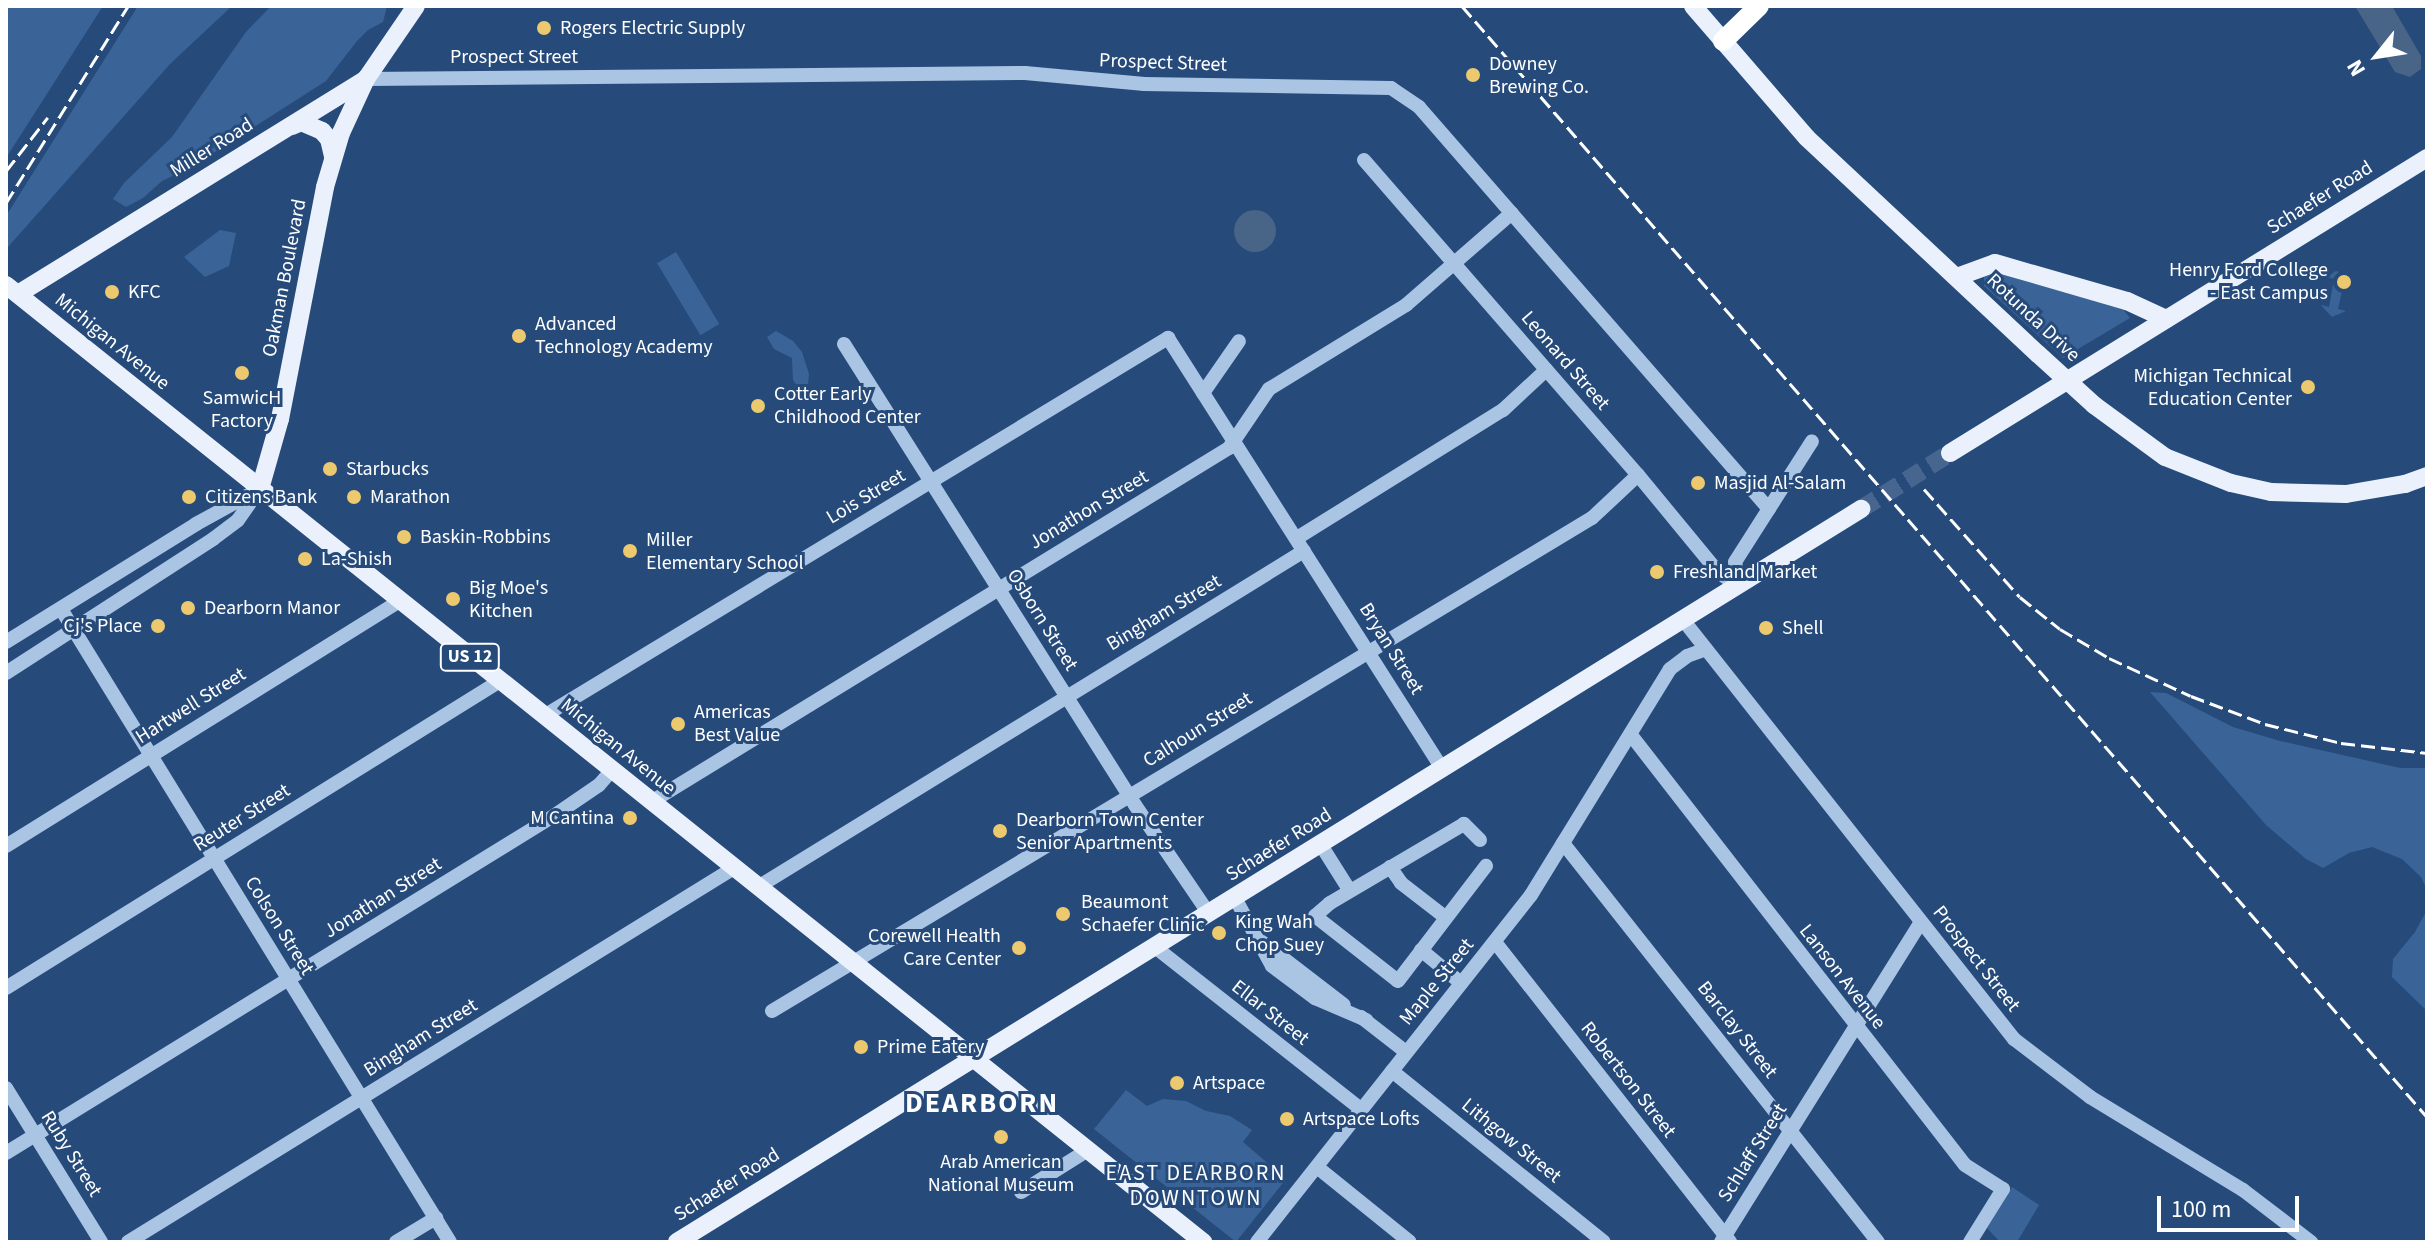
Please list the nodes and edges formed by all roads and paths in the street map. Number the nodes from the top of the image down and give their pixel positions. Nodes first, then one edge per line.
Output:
1 (416, 6) edge
2 (1693, 6) edge
3 (1759, 6) edge
4 (1723, 41) junction
5 (366, 79) junction
6 (286, 128) junction
7 (2427, 158) edge
8 (333, 160) junction
9 (1364, 160) dead end
10 (1512, 213) junction
11 (1455, 264) junction
12 (1957, 277) junction
13 (10, 294) edge
14 (2166, 319) junction
15 (1168, 338) joint
16 (1239, 341) dead end
17 (844, 344) dead end
18 (1546, 370) junction
19 (1203, 393) junction
20 (1812, 441) dead end
21 (1234, 443) junction
22 (1950, 453) tunnel mouth
23 (1638, 475) junction
24 (2427, 476) edge
25 (930, 481) junction
26 (260, 489) junction
27 (1769, 509) junction
28 (1861, 509) tunnel mouth
29 (1301, 544) junction
30 (1738, 586) junction
31 (998, 589) junction
32 (87, 594) junction
33 (399, 601) junction
34 (61, 609) junction
35 (98, 615) junction
36 (1684, 621) junction
37 (74, 630) junction
38 (6, 642) edge
39 (1706, 649) junction
40 (1369, 652) junction
41 (6, 673) edge
42 (500, 681) junction
43 (1066, 695) junction
44 (544, 716) junction
45 (1631, 735) junction
46 (151, 755) junction
47 (612, 770) junction
48 (1443, 770) junction
49 (1130, 796) junction
50 (651, 802) junction
51 (1480, 840) dead end
52 (1563, 843) junction
53 (1321, 845) junction
54 (6, 846) edge
55 (214, 859) junction
56 (1486, 866) dead end
57 (1390, 867) junction
58 (734, 868) junction
59 (758, 887) junction
60 (1350, 891) junction
61 (1235, 898) junction
62 (1209, 914) junction
63 (1445, 917) junction
64 (1921, 922) junction
65 (1495, 942) junction
66 (1155, 947) junction
67 (1421, 950) junction
68 (852, 962) junction
69 (289, 979) junction
70 (1461, 983) junction
71 (6, 988) edge
72 (772, 1011) dead end
73 (1854, 1026) junction
74 (1406, 1052) junction
75 (973, 1058) junction
76 (1392, 1071) junction
77 (6, 1088) edge
78 (362, 1098) junction
79 (1362, 1110) junction
80 (1791, 1131) junction
81 (35, 1135) junction
82 (1088, 1150) junction
83 (6, 1153) edge
84 (1317, 1167) junction
85 (1021, 1192) dead end
86 (436, 1218) junction
87 (1978, 1239) edge
88 (1726, 1240) edge
89 (1199, 1241) edge
90 (101, 1242) edge
91 (128, 1242) edge
92 (396, 1242) edge
93 (450, 1242) edge
94 (677, 1242) edge
95 (1257, 1242) edge
96 (1410, 1242) edge
97 (1604, 1242) edge
98 (1878, 1242) edge
99 (2311, 1242) edge

1 - 5 main road, Miller Road
2 - 4 main road, Rotunda Drive
3 - 4 highway
4 - 12 main road, Rotunda Drive
5 - 6 main road, Miller Road
5 - 8 main road, Oakman Boulevard
5 - 10 street, Prospect Street
6 - 8 main road
6 - 13 main road, Miller Road
7 - 14 main road, Schaefer Road
8 - 26 main road, Oakman Boulevard
9 - 11 street, Leonard Street
10 - 11 street, Jonathon Street
10 - 27 street, Prospect Street
11 - 18 street, Leonard Street
11 - 21 street, Jonathon Street
12 - 14 main road
12 - 24 main road, Rotunda Drive, bridge
13 - 26 main road, Michigan Avenue / US 12
14 - 22 main road, Schaefer Road
15 - 19 street, Bryan Street
15 - 25 street, Lois Street
16 - 19 street
17 - 25 street, Osborn Street
18 - 23 street, Leonard Street
18 - 29 street, Bingham Street
19 - 21 street, Bryan Street
20 - 27 street
21 - 29 street, Bryan Street
21 - 31 street, Jonathon Street
23 - 30 street, Leonard Street
23 - 40 street, Calhoun Street
25 - 31 street, Osborn Street
25 - 44 street, Lois Street
26 - 32 street
26 - 33 main road, Michigan Avenue / US 12
26 - 35 street, Oakman Boulevard
27 - 30 street
28 - 30 main road, Schaefer Road
29 - 40 street, Bryan Street
29 - 43 street, Bingham Street
30 - 36 main road, Schaefer Road
31 - 43 street, Osborn Street
31 - 50 street, Jonathon Street
32 - 34 street
32 - 35 street
33 - 42 main road, Michigan Avenue / US 12
33 - 46 street, Hartwell Street
34 - 37 street, Colson Street
34 - 38 street
35 - 37 street, Oakman Boulevard
36 - 39 street, Prospect Street
36 - 48 main road, Schaefer Road
37 - 41 street, Oakman Boulevard
37 - 46 street, Colson Street
39 - 45 street, Maple Street
39 - 64 street, Prospect Street
40 - 48 street, Bryan Street
40 - 49 street, Calhoun Street
42 - 44 main road, Michigan Avenue / US 12
42 - 55 street, Reuter Street
43 - 49 street, Osborn Street
43 - 59 street, Bingham Street
44 - 47 main road, Michigan Avenue / US 12
45 - 52 street, Maple Street
45 - 73 street, Lanson Avenue
46 - 54 street, Hartwell Street
46 - 55 street, Colson Street
47 - 50 main road, Michigan Avenue / US 12
47 - 69 street, Jonathan Street
48 - 53 main road, Schaefer Road
49 - 62 street, Osborn Street
49 - 68 street, Calhoun Street
50 - 58 main road, Michigan Avenue / US 12
51 - 57 street
52 - 65 street, Maple Street
52 - 80 street, Barclay Street
53 - 60 street
53 - 61 main road, Schaefer Road
55 - 69 street, Colson Street
55 - 71 street, Reuter Street
56 - 63 street
57 - 60 street
57 - 63 street
58 - 59 main road, Michigan Avenue / US 12
58 - 78 street, Bingham Street
59 - 68 main road, Michigan Avenue / US 12
60 - 67 street
61 - 62 main road, Schaefer Road
61 - 74 street
62 - 66 main road, Schaefer Road
63 - 67 street
64 - 73 street, Schlaff Street
64 - 99 street, Prospect Street
65 - 70 street, Maple Street
65 - 88 street, Robertson Street
66 - 75 main road, Schaefer Road
66 - 79 street, Ellar Street
67 - 70 street
68 - 72 street, Calhoun Street
68 - 75 main road, Michigan Avenue / US 12
69 - 78 street, Colson Street
69 - 81 street, Jonathan Street
70 - 74 street, Maple Street
73 - 80 street, Schlaff Street
73 - 87 street, Lanson Avenue
74 - 76 street, Maple Street
75 - 82 main road, Michigan Avenue / US 12
75 - 94 main road, Schaefer Road
76 - 79 street, Maple Street
76 - 97 street, Lithgow Street
77 - 81 street, Ruby Street
78 - 86 street, Colson Street
78 - 91 street, Bingham Street
79 - 84 street, Maple Street
80 - 88 street, Schlaff Street
80 - 98 street, Barclay Street
81 - 83 street, Jonathan Street
81 - 90 street, Ruby Street
82 - 85 street
82 - 89 main road, Michigan Avenue / US 12
84 - 95 street, Maple Street
84 - 96 street
86 - 92 street
86 - 93 street, Colson Street

